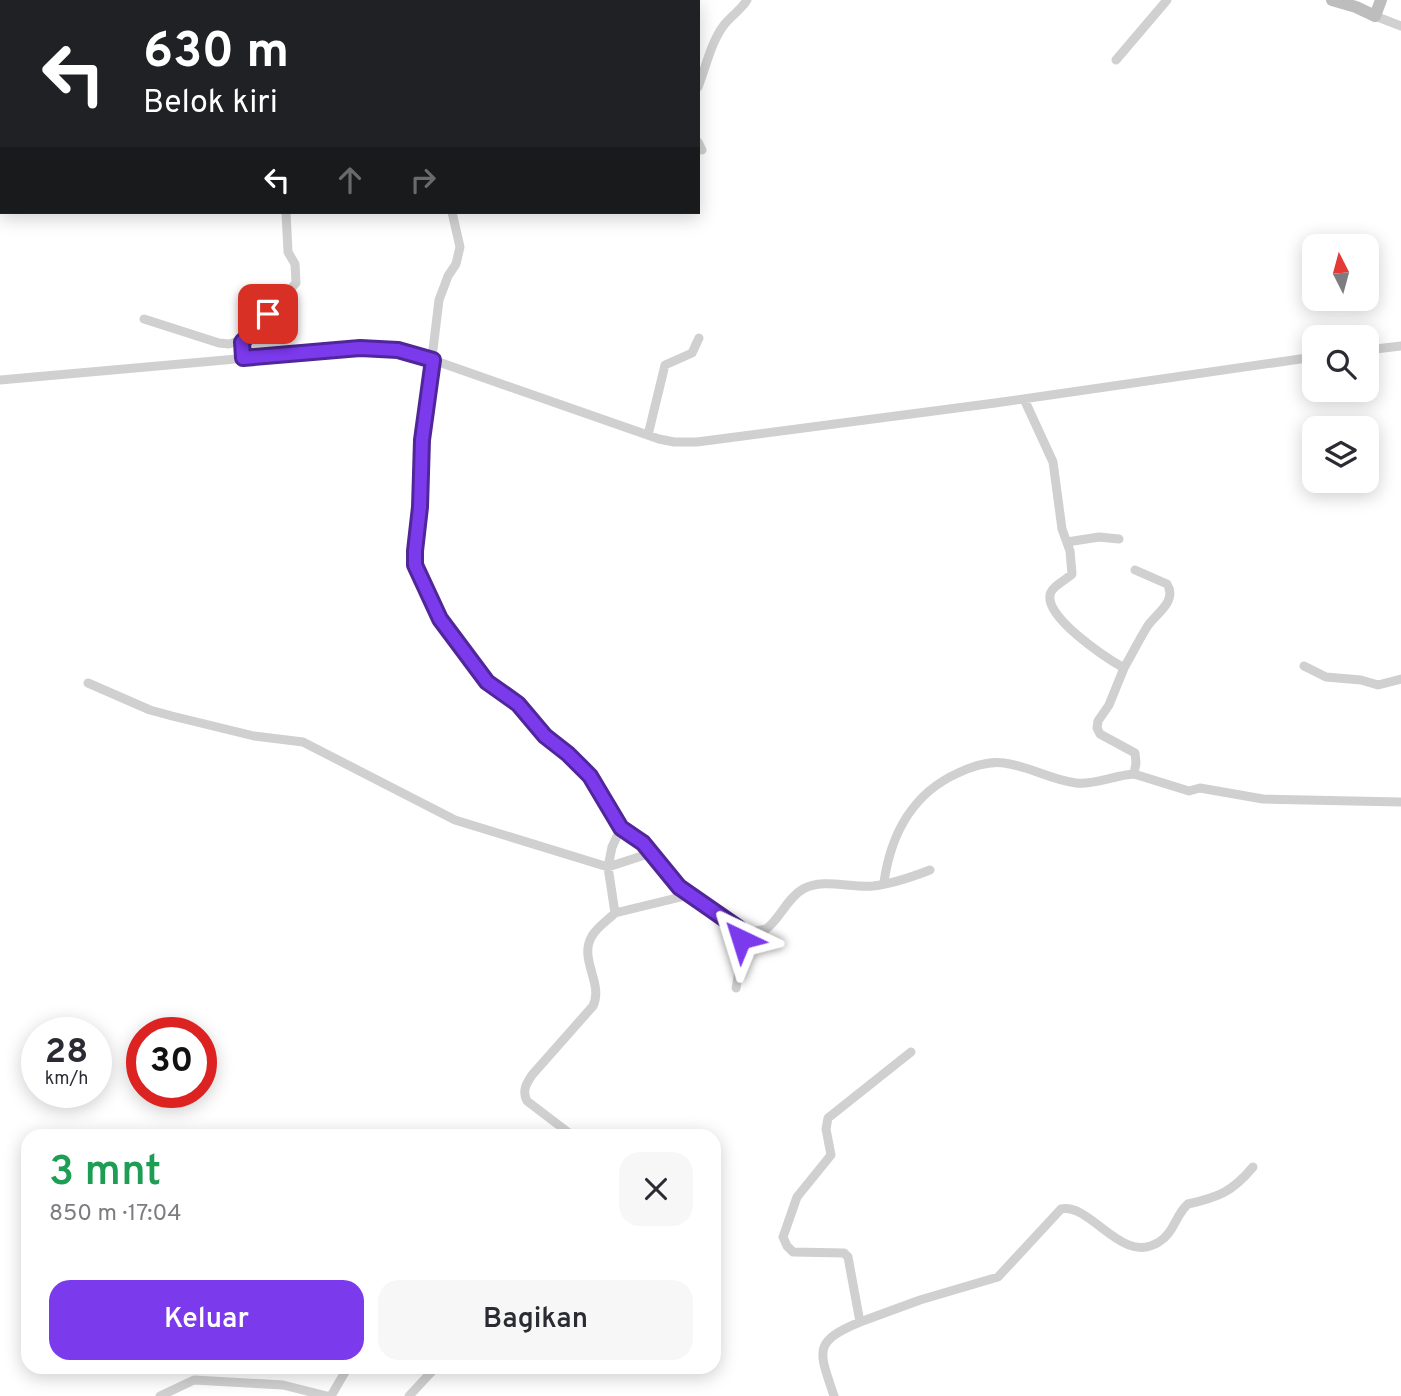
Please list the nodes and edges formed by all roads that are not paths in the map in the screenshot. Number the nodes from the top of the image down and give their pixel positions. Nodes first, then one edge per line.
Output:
1 (747, 0) edge
2 (1167, 0) edge
3 (1332, 0) edge
4 (1381, 0) edge
5 (1375, 16) junction
6 (1401, 26) edge
7 (1116, 60) dead end
8 (700, 82) edge
9 (286, 214) edge
10 (452, 214) edge
11 (144, 319) dead end
12 (699, 338) dead end
13 (243, 340) junction
14 (1401, 346) edge
15 (1379, 349) edge
16 (243, 358) junction
17 (1302, 359) edge
18 (433, 360) junction
19 (0, 380) edge
20 (1024, 399) junction
21 (648, 435) junction
22 (1119, 539) dead end
23 (1067, 542) junction
24 (1135, 570) dead end
25 (1304, 666) dead end
26 (1124, 668) junction
27 (1401, 679) edge
28 (88, 683) dead end
29 (1134, 774) junction
30 (1401, 802) edge
31 (621, 828) junction
32 (651, 853) junction
33 (608, 867) junction
34 (930, 870) dead end
35 (884, 882) junction
36 (689, 895) junction
37 (615, 913) junction
38 (738, 928) junction
39 (736, 988) dead end
40 (911, 1052) dead end
41 (564, 1129) edge
42 (1253, 1167) dead end
43 (860, 1322) junction
44 (343, 1374) edge
45 (429, 1374) edge
46 (160, 1396) edge
47 (329, 1396) edge
48 (409, 1396) edge
49 (834, 1396) edge

1 - 8 street
2 - 7 street
3 - 5 street
4 - 5 street
5 - 6 street
9 - 13 street
10 - 18 street
11 - 13 street
12 - 21 street
13 - 16 street
14 - 15 street
16 - 18 street
16 - 19 street
17 - 20 street
18 - 21 street
18 - 31 street
20 - 21 street
20 - 23 street
22 - 23 street
23 - 26 street
24 - 26 street
25 - 27 street
26 - 29 street
28 - 33 street
29 - 30 street
29 - 35 street
31 - 32 street
31 - 33 street
32 - 33 street
32 - 36 street
33 - 37 street
34 - 35 street
35 - 38 street
36 - 37 street
36 - 38 street
37 - 41 street
38 - 39 street
40 - 43 street
42 - 43 street
43 - 49 street
44 - 47 street
45 - 48 street
46 - 47 street

